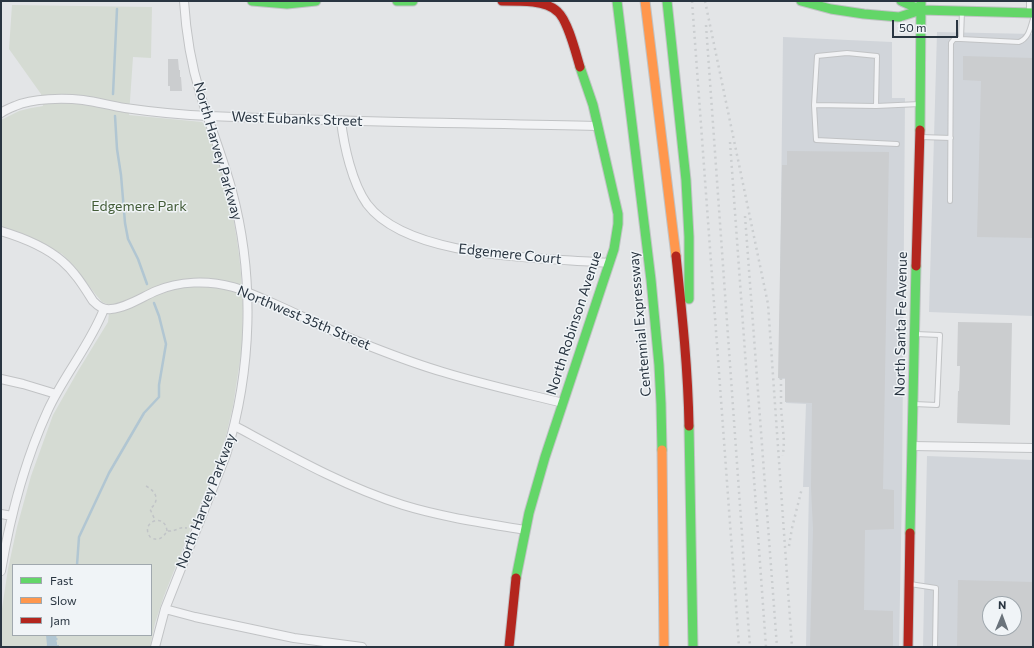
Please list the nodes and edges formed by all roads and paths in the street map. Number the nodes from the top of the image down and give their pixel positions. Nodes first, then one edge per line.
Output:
1 (184, 1) edge
2 (252, 1) edge
3 (316, 1) edge
4 (397, 1) edge
5 (413, 1) edge
6 (502, 1) edge
7 (617, 1) edge
8 (645, 1) edge
9 (667, 1) edge
10 (801, 1) edge
11 (901, 1) edge
12 (1029, 1) edge
13 (921, 6) edge
14 (962, 11) junction
15 (1032, 15) edge
16 (961, 39) junction
17 (920, 104) junction
18 (814, 106) junction
19 (876, 106) junction
20 (1, 113) edge
21 (208, 116) junction
22 (341, 121) junction
23 (597, 126) junction
24 (920, 137) junction
25 (951, 138) junction
26 (898, 144) dead end
27 (950, 201) dead end
28 (1, 231) edge
29 (609, 263) junction
30 (247, 292) junction
31 (104, 309) junction
32 (914, 334) junction
33 (1, 379) edge
34 (56, 394) junction
35 (688, 402) junction
36 (563, 403) junction
37 (913, 404) junction
38 (235, 426) junction
39 (912, 446) junction
40 (1033, 448) edge
41 (146, 486) dead end
42 (1, 514) edge
43 (12, 516) junction
44 (155, 520) junction
45 (188, 528) dead end
46 (525, 530) junction
47 (167, 532) junction
48 (1, 571) edge
49 (910, 584) junction
50 (165, 609) junction
51 (155, 647) edge
52 (362, 647) edge
53 (509, 647) edge
54 (664, 647) edge
55 (693, 647) edge
56 (908, 647) edge
57 (936, 647) edge

1 - 21 street, North Harvey Parkway
2 - 3 main road
4 - 5 main road
6 - 23 main road, North Robinson Avenue
7 - 54 main road, Centennial Expressway
8 - 35 main road
9 - 35 main road
10 - 13 main road
11 - 13 main road
12 - 15 lane
13 - 14 main road
13 - 17 main road, North Santa Fe Avenue
14 - 15 main road
14 - 16 lane
15 - 16 lane
16 - 25 lane
17 - 19 lane
17 - 24 main road, North Santa Fe Avenue
18 - 19 lane
18 - 19 lane
18 - 26 lane
20 - 21 street, West Eubanks Street
21 - 22 street, West Eubanks Street
21 - 30 street, North Harvey Parkway
22 - 23 street, West Eubanks Street
22 - 29 street, Edgemere Court
23 - 29 main road, North Robinson Avenue
24 - 25 lane
24 - 32 main road, North Santa Fe Avenue
25 - 27 lane
28 - 31 street
29 - 36 main road, North Robinson Avenue
30 - 31 street, Northwest 35th Street
30 - 36 street, Northwest 35th Street
30 - 38 street, North Harvey Parkway
31 - 34 street
32 - 37 main road, North Santa Fe Avenue
32 - 37 lane
33 - 34 street
34 - 43 street
35 - 55 main road
36 - 46 main road, North Robinson Avenue
37 - 39 main road, North Santa Fe Avenue
38 - 46 street
38 - 50 street, North Harvey Parkway
39 - 40 street
39 - 49 main road, North Santa Fe Avenue
41 - 44 path
42 - 43 street
43 - 48 street
44 - 47 path
44 - 47 path
45 - 47 path
46 - 53 main road, North Robinson Avenue
49 - 56 main road, North Santa Fe Avenue
49 - 57 lane
50 - 51 street, North Harvey Parkway
50 - 52 street

